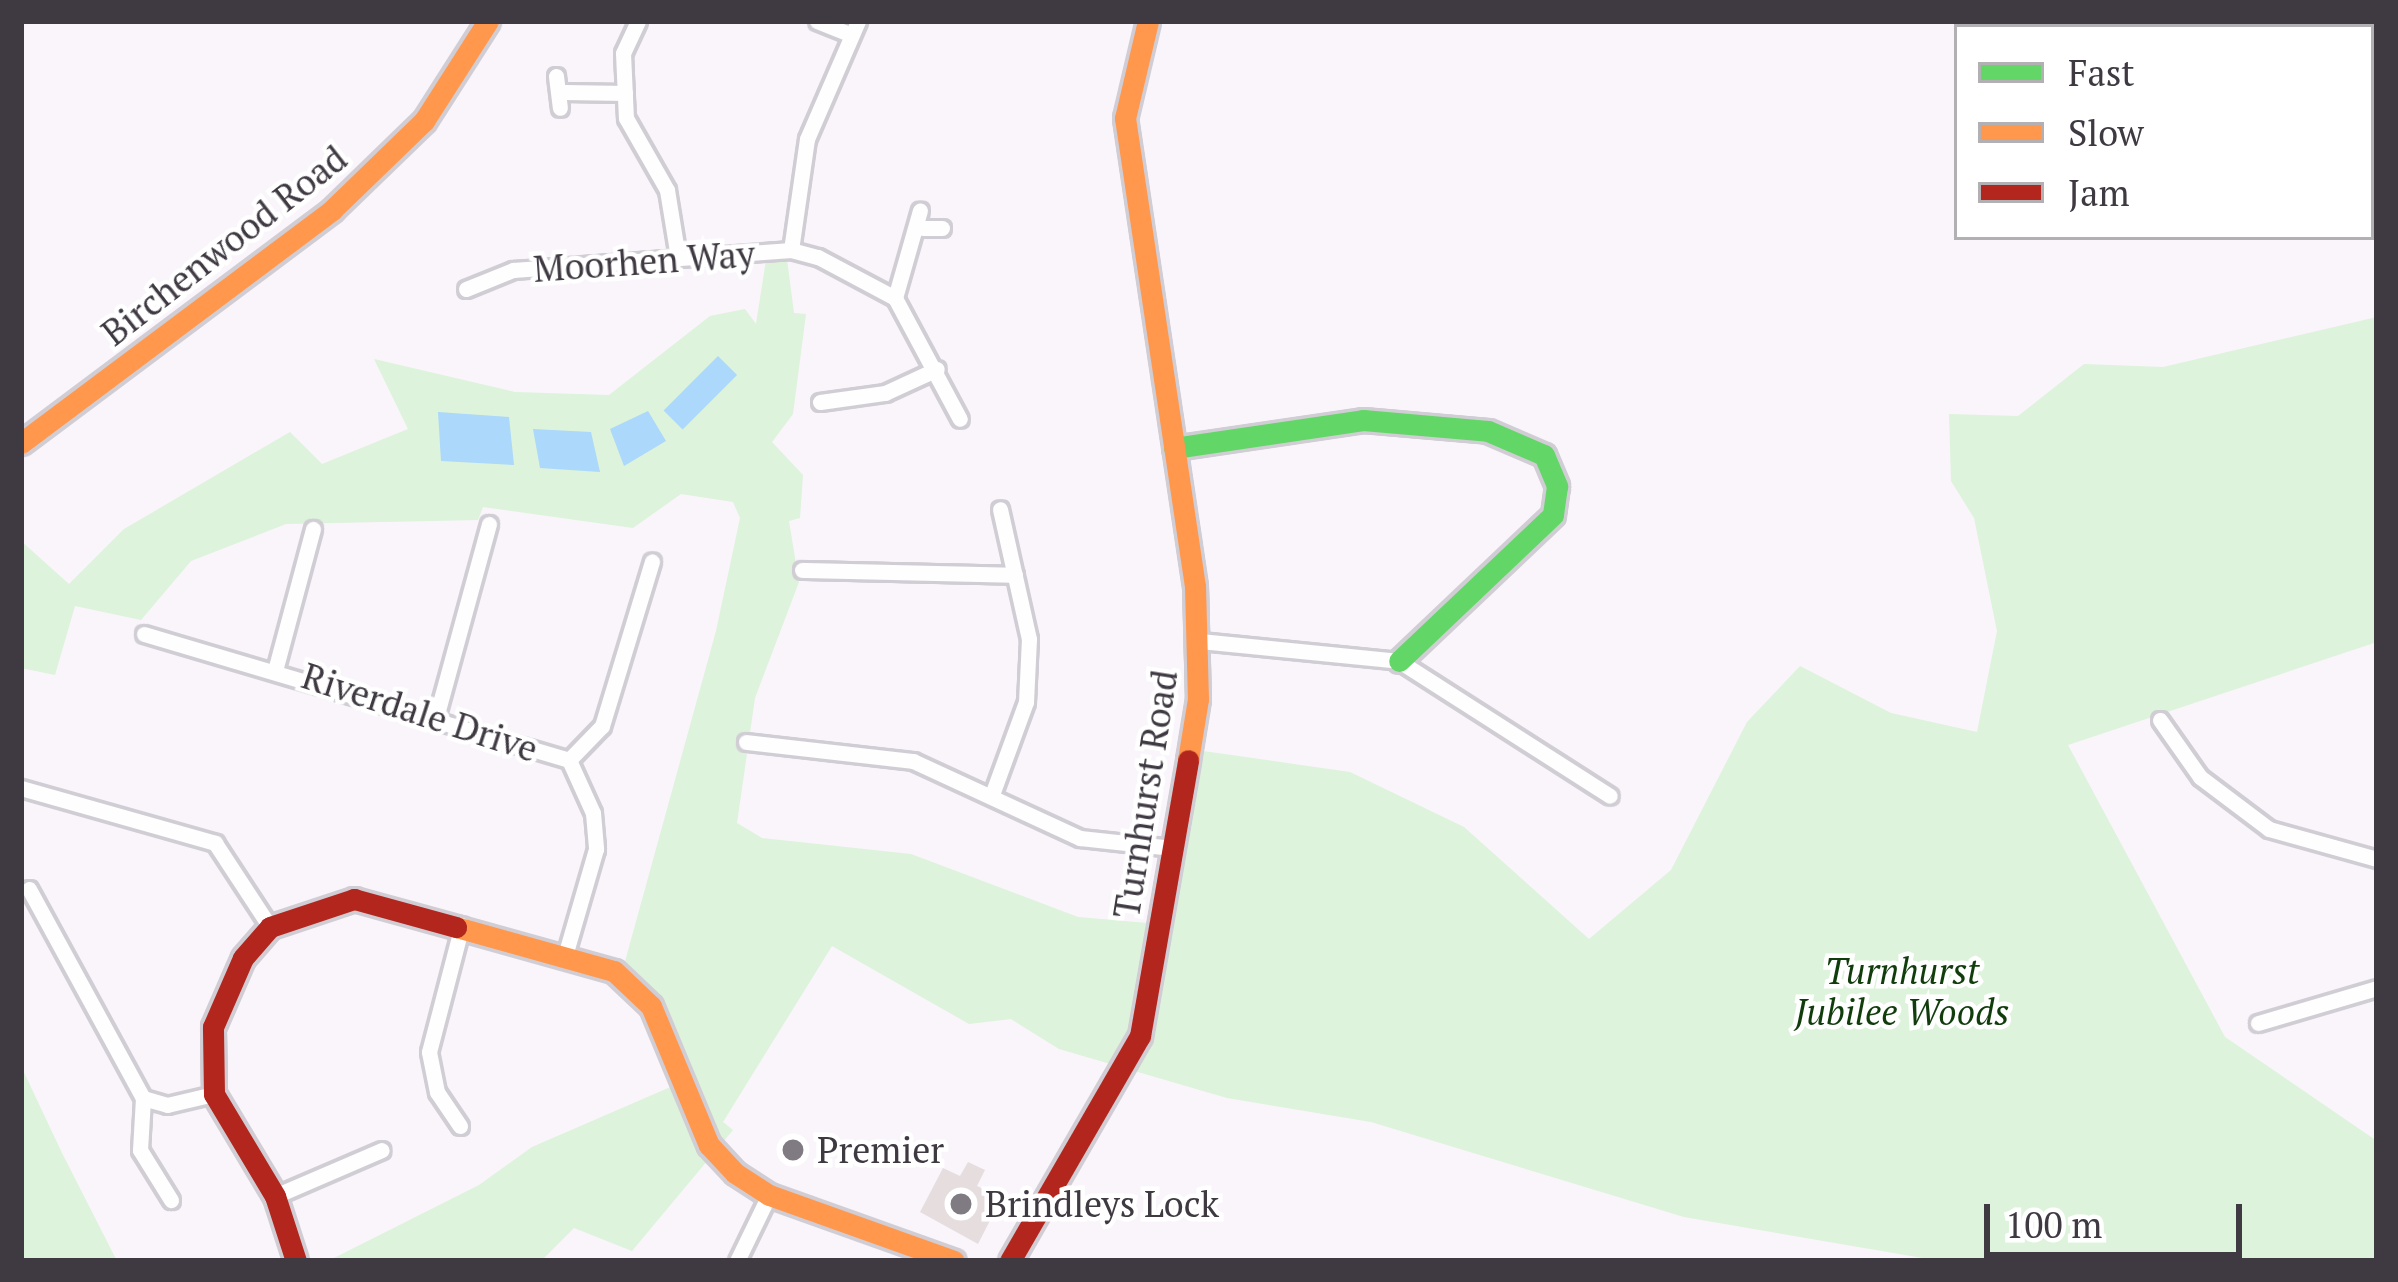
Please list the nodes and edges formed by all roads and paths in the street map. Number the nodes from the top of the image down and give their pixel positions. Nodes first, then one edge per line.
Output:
1 (488, 21) edge
2 (638, 21) edge
3 (817, 21) edge
4 (1148, 21) edge
5 (854, 28) edge
6 (556, 76) dead end
7 (625, 93) junction
8 (942, 228) dead end
9 (791, 250) junction
10 (490, 256) dead end
11 (678, 257) junction
12 (498, 276) junction
13 (466, 289) dead end
14 (895, 298) junction
15 (937, 369) junction
16 (820, 402) dead end
17 (960, 419) dead end
18 (21, 443) edge
19 (1174, 448) junction
20 (1000, 509) dead end
21 (489, 524) dead end
22 (313, 529) dead end
23 (652, 561) dead end
24 (802, 570) dead end
25 (1015, 575) junction
26 (144, 634) dead end
27 (1200, 641) junction
28 (1399, 661) junction
29 (276, 667) junction
30 (437, 714) junction
31 (2160, 720) dead end
32 (746, 742) dead end
33 (569, 760) junction
34 (21, 788) edge
35 (993, 792) junction
36 (1610, 796) dead end
37 (1172, 848) junction
38 (2377, 860) edge
39 (29, 889) dead end
40 (462, 926) junction
41 (270, 927) junction
42 (566, 952) junction
43 (2377, 988) edge
44 (2279, 996) dead end
45 (2284, 1016) junction
46 (2258, 1023) dead end
47 (214, 1094) junction
48 (143, 1098) junction
49 (460, 1126) dead end
50 (382, 1150) dead end
51 (769, 1195) junction
52 (275, 1196) junction
53 (171, 1200) dead end
54 (296, 1261) edge
55 (737, 1261) edge
56 (954, 1261) edge
57 (1010, 1261) edge

1 - 18 street, Birchenwood Road
2 - 7 street
3 - 5 street
4 - 19 street, Turnhurst Road
5 - 9 street
6 - 7 street
7 - 11 street
8 - 14 street
9 - 11 street, Moorhen Way
9 - 14 street
10 - 12 street, Moorhen Way
11 - 12 street, Moorhen Way
12 - 13 street, Moorhen Way
14 - 15 street
15 - 16 street
15 - 17 street
19 - 27 street, Turnhurst Road
19 - 28 street
20 - 25 street
21 - 30 street
22 - 29 street
23 - 33 street
24 - 25 street
25 - 35 street
26 - 29 street, Riverdale Drive
27 - 28 street
27 - 37 street, Turnhurst Road
28 - 36 street
29 - 30 street, Riverdale Drive
30 - 33 street, Riverdale Drive
31 - 38 street
32 - 35 street
33 - 42 street, Riverdale Drive
34 - 41 street
35 - 37 street
37 - 57 street, Turnhurst Road
39 - 48 street
40 - 41 street
40 - 42 street
40 - 49 street
41 - 47 street
42 - 51 street
43 - 45 street
44 - 45 street
45 - 46 street
47 - 48 street
47 - 52 street
48 - 53 street
50 - 52 street
51 - 55 street
51 - 56 street
52 - 54 street

